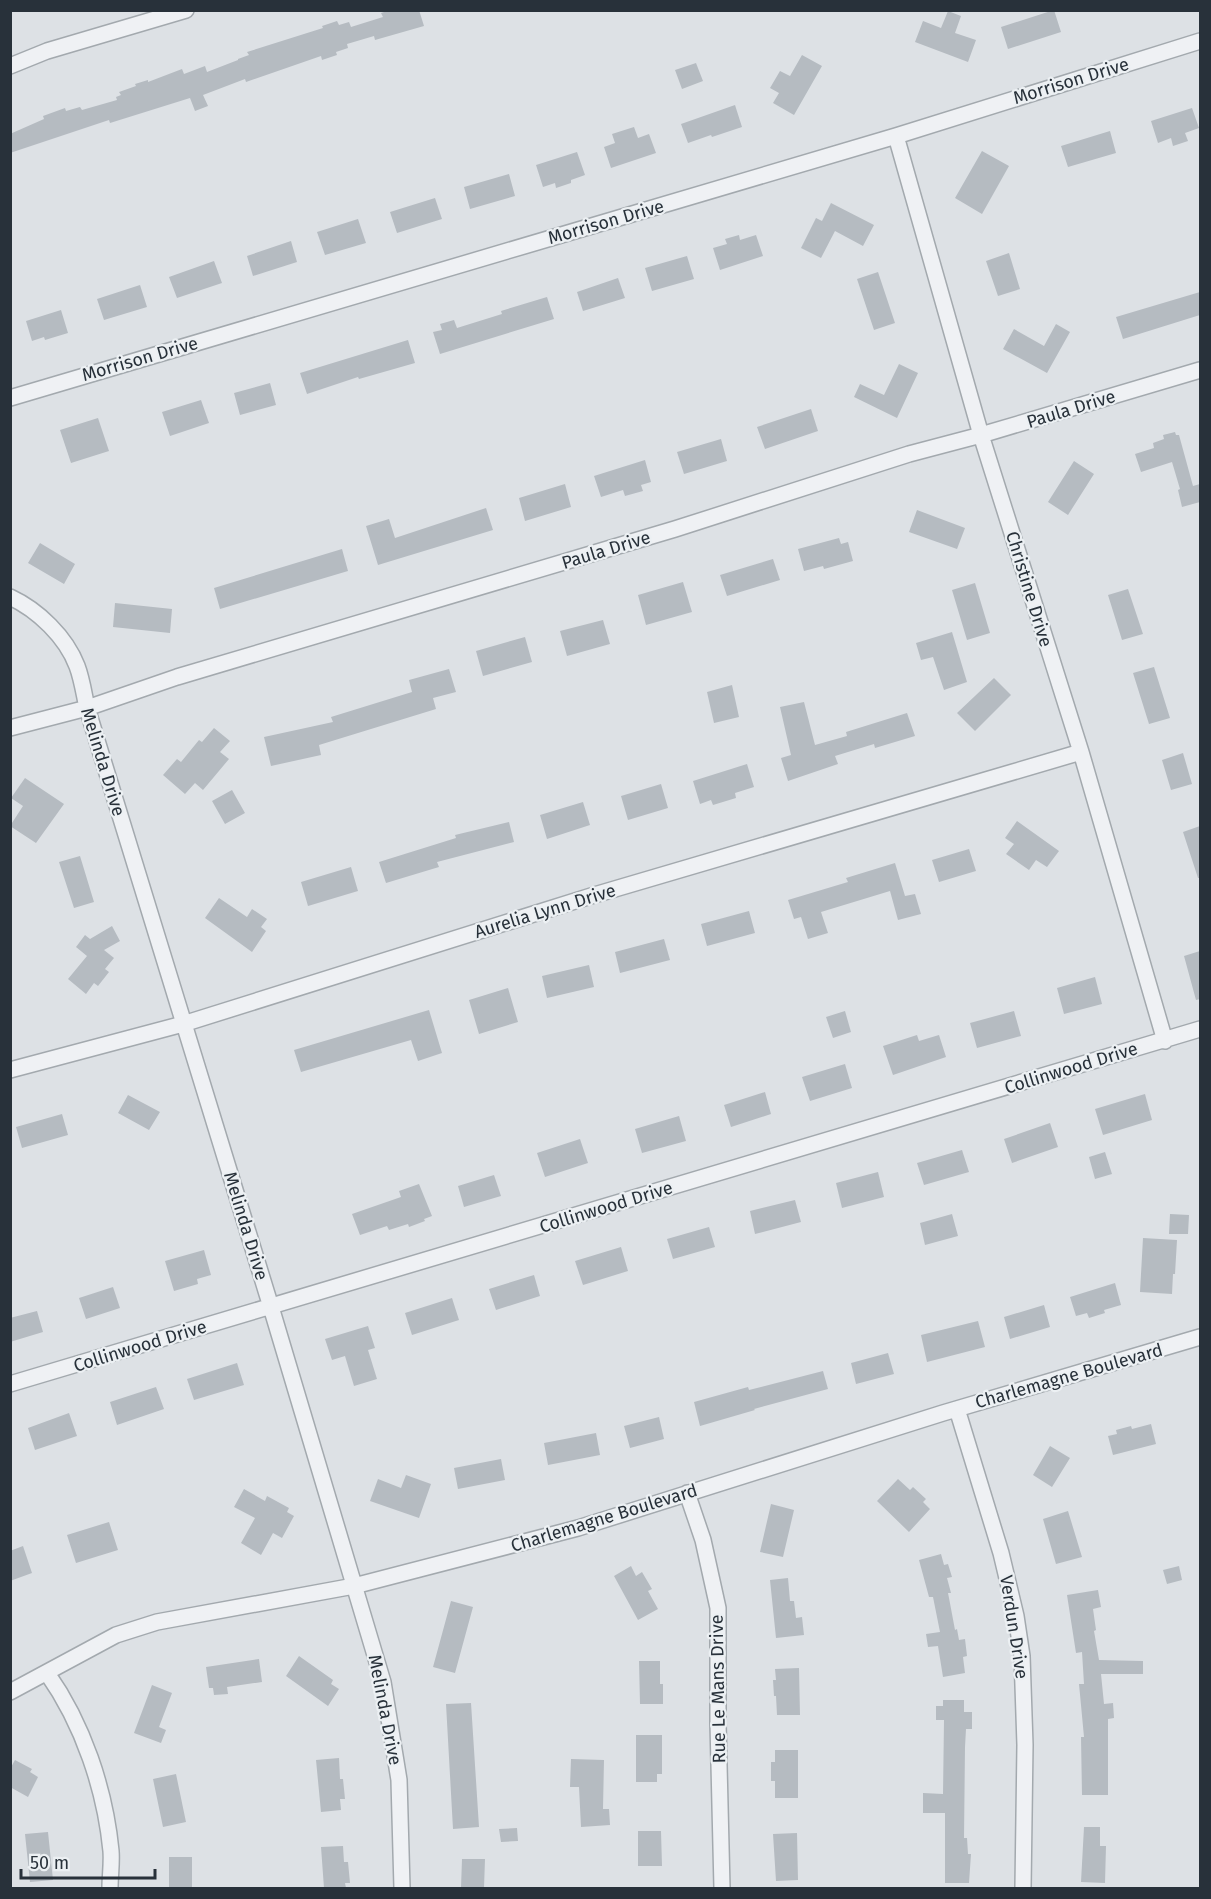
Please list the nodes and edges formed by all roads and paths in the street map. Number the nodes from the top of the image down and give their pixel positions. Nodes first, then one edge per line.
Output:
1 (186, 10) edge
2 (1200, 41) edge
3 (10, 66) edge
4 (896, 136) junction
5 (1200, 370) edge
6 (10, 398) edge
7 (981, 435) junction
8 (10, 597) edge
9 (87, 708) junction
10 (10, 728) edge
11 (1081, 752) junction
12 (183, 1024) junction
13 (1200, 1029) edge
14 (1164, 1041) junction
15 (10, 1070) edge
16 (271, 1307) junction
17 (1200, 1337) edge
18 (10, 1384) edge
19 (957, 1409) junction
20 (687, 1493) junction
21 (354, 1586) junction
22 (47, 1673) junction
23 (10, 1692) edge
24 (110, 1888) edge
25 (402, 1888) edge
26 (722, 1888) edge
27 (1023, 1888) edge

1 - 3 street
2 - 4 street, Morrison Drive
4 - 6 street, Morrison Drive
4 - 7 street, Christine Drive
5 - 7 street, Paula Drive
7 - 9 street, Paula Drive
7 - 11 street, Christine Drive
8 - 9 street, Melinda Drive
9 - 10 street, Paula Drive
9 - 12 street, Melinda Drive
11 - 12 street, Aurelia Lynn Drive
11 - 14 street, Christine Drive
12 - 15 street, Aurelia Lynn Drive
12 - 16 street, Melinda Drive
13 - 14 street, Collinwood Drive
14 - 16 street, Collinwood Drive
16 - 18 street, Collinwood Drive
16 - 21 street, Melinda Drive
17 - 19 street, Charlemagne Boulevard
19 - 20 street, Charlemagne Boulevard
19 - 27 street, Verdun Drive
20 - 21 street, Charlemagne Boulevard
20 - 26 street, Rue Le Mans Drive
21 - 22 street, Charlemagne Boulevard
21 - 25 street, Melinda Drive
22 - 23 street, Charlemagne Boulevard
22 - 24 street

